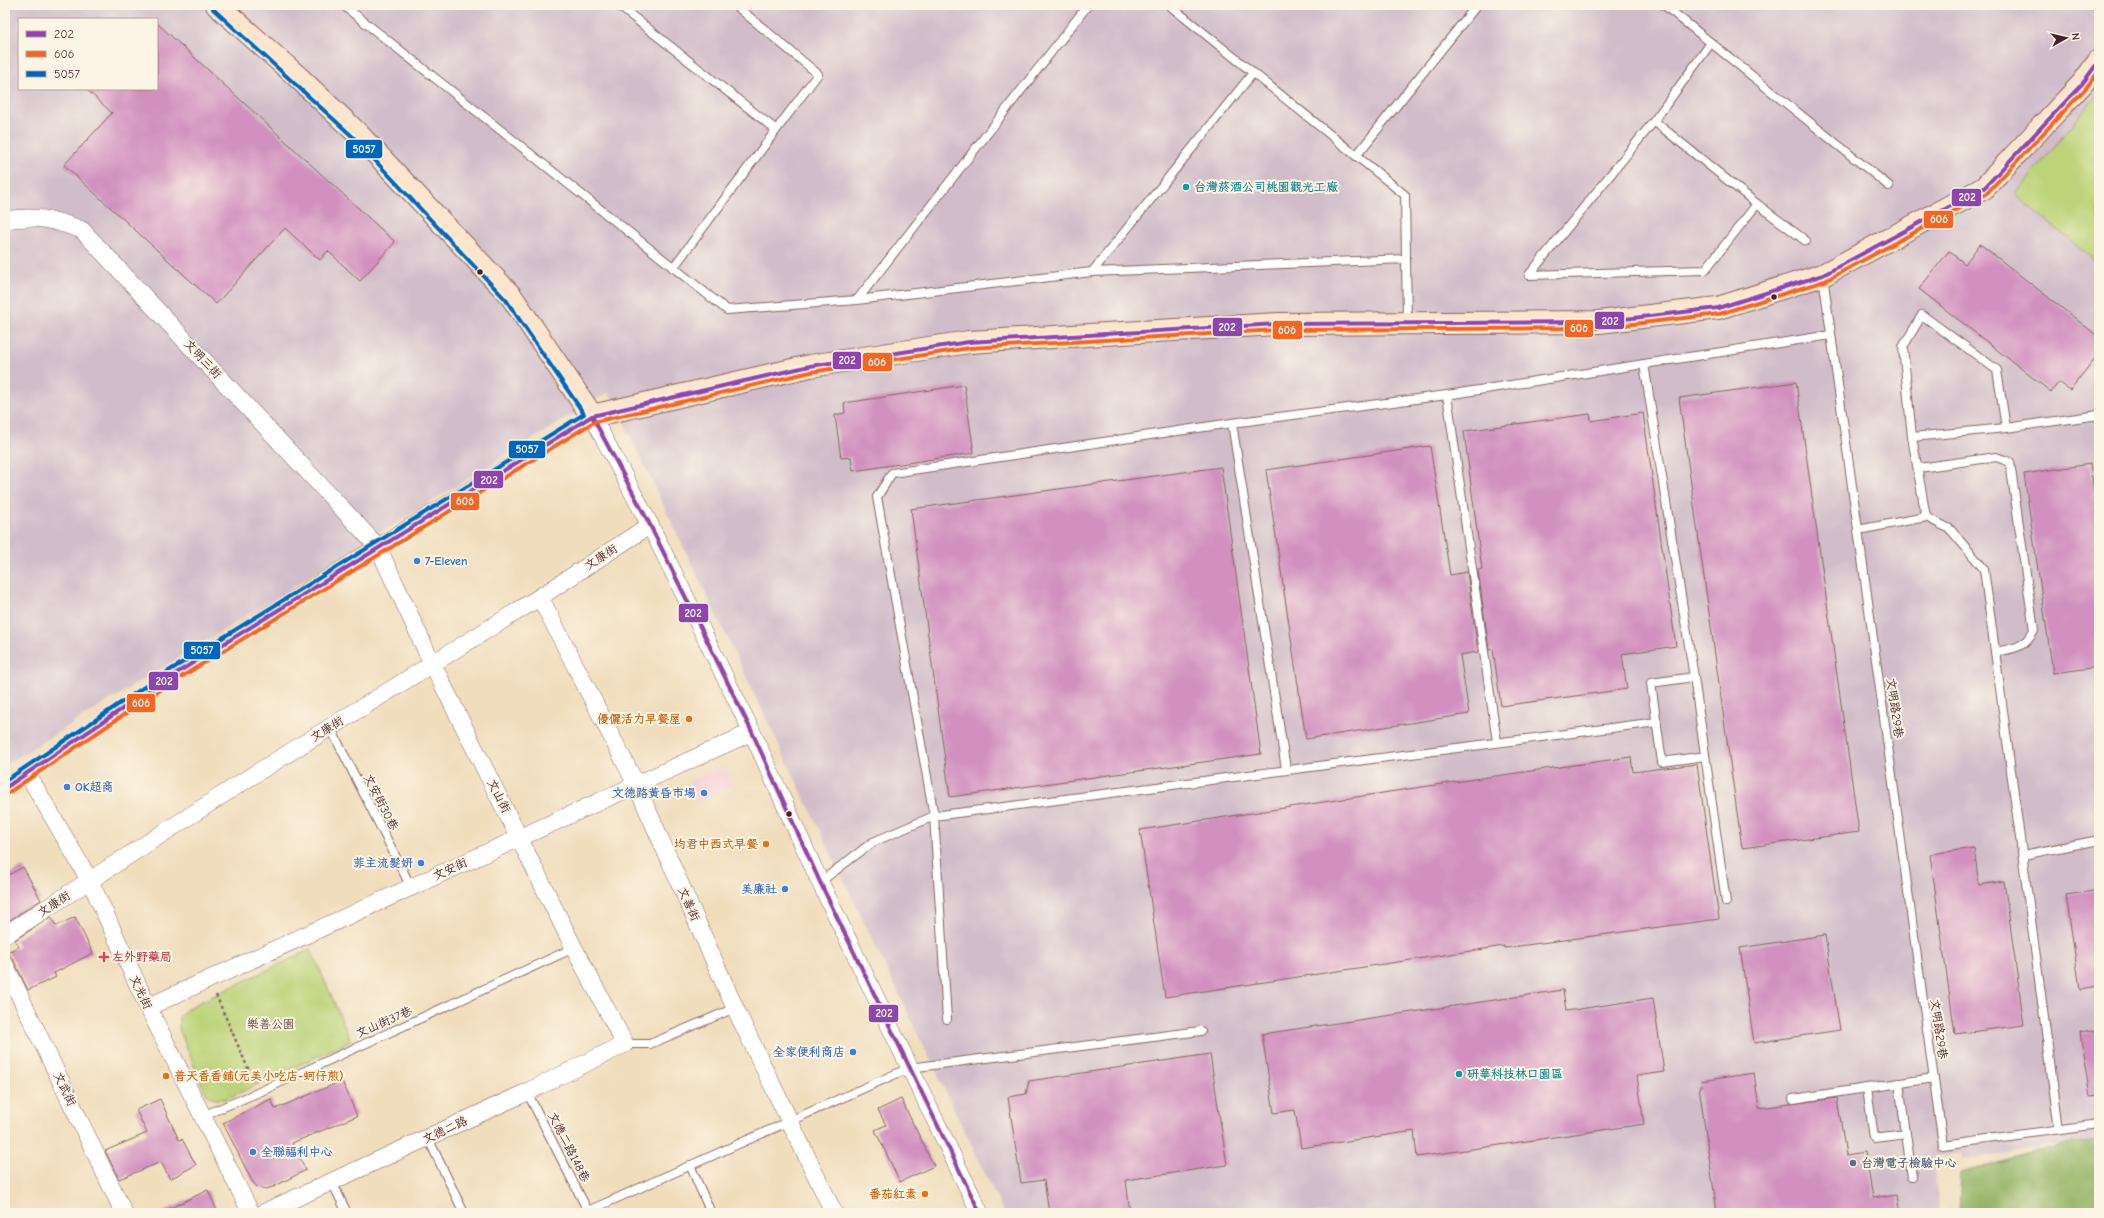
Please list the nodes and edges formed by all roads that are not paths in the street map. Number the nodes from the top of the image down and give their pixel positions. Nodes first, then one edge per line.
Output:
1 (217, 5) edge
2 (343, 5) edge
3 (618, 5) edge
4 (735, 5) edge
5 (1088, 5) edge
6 (1169, 5) edge
7 (1477, 5) edge
8 (1664, 5) edge
9 (1711, 43) junction
10 (2099, 61) edge
11 (1253, 73) junction
12 (1654, 121) junction
13 (775, 129) junction
14 (1356, 156) junction
15 (1889, 186) dead end
16 (1757, 204) junction
17 (5, 220) edge
18 (1806, 241) dead end
19 (1406, 259) junction
20 (673, 268) junction
21 (1092, 272) junction
22 (1823, 276) junction
23 (857, 300) junction
24 (1407, 323) junction
25 (1831, 335) junction
26 (1644, 364) junction
27 (1447, 395) junction
28 (2099, 415) edge
29 (592, 416) junction
30 (1232, 423) junction
31 (2006, 428) junction
32 (1912, 437) junction
33 (1919, 468) junction
34 (1926, 517) junction
35 (650, 525) junction
36 (1858, 530) junction
37 (378, 547) junction
38 (540, 597) junction
39 (1995, 652) junction
40 (432, 663) junction
41 (1694, 677) junction
42 (1657, 722) junction
43 (330, 727) junction
44 (752, 732) junction
45 (1497, 742) junction
46 (1705, 756) junction
47 (1286, 769) junction
48 (27, 773) junction
49 (636, 784) junction
50 (5, 788) edge
51 (934, 816) junction
52 (520, 837) junction
53 (2099, 840) edge
54 (2023, 855) junction
55 (90, 881) junction
56 (820, 882) junction
57 (412, 887) junction
58 (1726, 902) dead end
59 (5, 936) edge
60 (574, 948) junction
61 (5, 965) edge
62 (148, 1007) junction
63 (735, 1008) junction
64 (947, 1019) dead end
65 (1201, 1031) dead end
66 (625, 1044) junction
67 (909, 1068) junction
68 (1934, 1078) junction
69 (1899, 1083) junction
70 (1867, 1088) junction
71 (527, 1092) junction
72 (1793, 1099) dead end
73 (202, 1116) junction
74 (790, 1121) junction
75 (2099, 1124) edge
76 (2059, 1129) junction
77 (1906, 1134) junction
78 (428, 1138) junction
79 (690, 1166) junction
80 (1912, 1177) dead end
81 (332, 1182) junction
82 (589, 1212) edge
83 (124, 1213) edge
84 (251, 1213) edge
85 (263, 1213) edge
86 (347, 1213) edge
87 (464, 1213) edge
88 (711, 1213) edge
89 (834, 1213) edge
90 (980, 1213) edge

1 - 29 street
2 - 20 lane
3 - 13 lane
4 - 13 lane
5 - 23 lane
6 - 11 lane
7 - 14 lane
8 - 9 lane
9 - 12 lane
9 - 15 lane
10 - 22 street
11 - 14 lane
11 - 21 lane
12 - 16 lane
12 - 16 lane
13 - 20 lane
14 - 19 lane
16 - 18 lane
17 - 37 street, 文明三街
19 - 21 lane
19 - 24 lane
20 - 23 lane
21 - 23 lane
22 - 24 street
22 - 25 lane, 文明路29巷
24 - 29 street
25 - 26 lane
25 - 36 lane, 文明路29巷
26 - 27 lane
26 - 41 lane
27 - 30 lane
27 - 45 lane
28 - 31 lane
29 - 35 street
29 - 37 street
30 - 47 lane
30 - 51 lane
31 - 32 lane
31 - 32 lane
32 - 33 lane
33 - 34 lane
33 - 39 lane
34 - 36 lane
34 - 39 lane
35 - 38 street, 文康街
35 - 44 street
36 - 68 lane, 文明路29巷
37 - 40 street, 文山街
37 - 48 street
38 - 40 street, 文康街
38 - 49 street, 文善街
39 - 54 lane
40 - 43 street, 文康街
40 - 52 street, 文山街
41 - 42 lane
41 - 46 lane
42 - 45 lane
42 - 46 lane
43 - 55 street, 文康街
43 - 57 lane, 文安街30巷
44 - 49 street, 文安街
44 - 56 street
45 - 47 lane
46 - 58 lane
47 - 51 lane
48 - 50 street
48 - 55 street, 文光街
49 - 52 street, 文安街
49 - 63 street, 文善街
51 - 56 lane
51 - 64 lane
52 - 57 street, 文安街
52 - 60 street, 文山街
53 - 54 lane
54 - 76 lane
55 - 59 street, 文康街
55 - 62 street, 文光街
56 - 67 street
57 - 62 street, 文安街
60 - 66 street, 文山街
60 - 73 lane, 文山街37巷
61 - 83 street, 文武街
62 - 73 street, 文光街
63 - 66 lane
63 - 74 street, 文善街
65 - 67 lane
66 - 71 street, 文德二路
67 - 74 lane
67 - 90 street
68 - 69 lane
68 - 76 lane, 文明路29巷
69 - 70 lane
69 - 77 lane
70 - 72 lane
70 - 77 lane
71 - 78 street, 文德二路
71 - 82 lane, 文德二路148巷
73 - 84 street, 文光街
74 - 79 lane
74 - 89 street, 文善街
75 - 76 lane
77 - 80 lane
78 - 81 street, 文德二路
78 - 87 lane
79 - 82 lane
79 - 88 lane
81 - 85 street, 文德二路
81 - 86 lane

